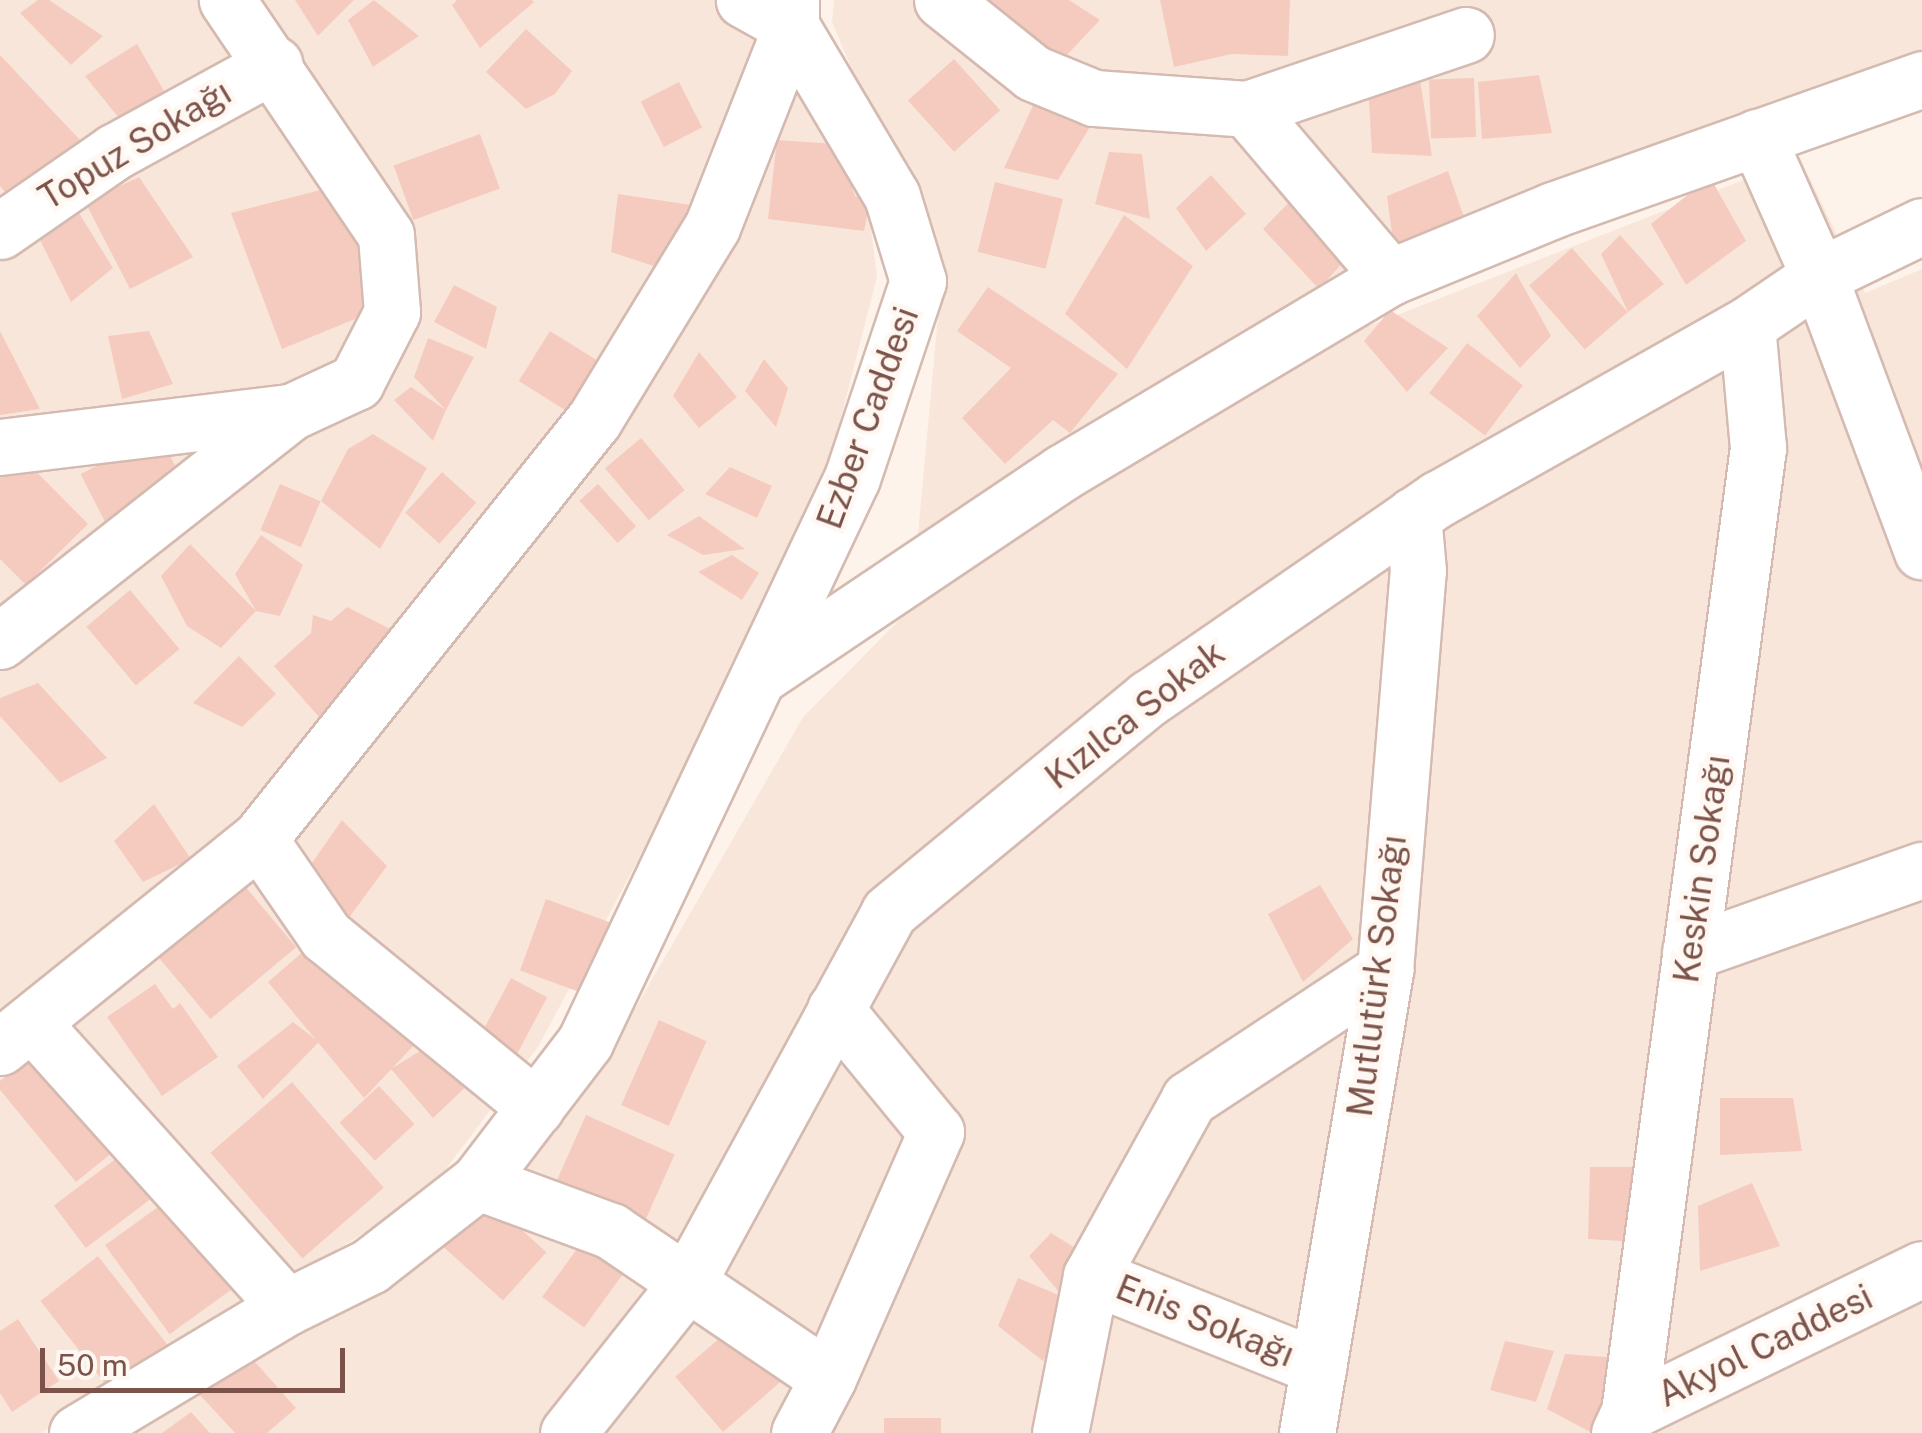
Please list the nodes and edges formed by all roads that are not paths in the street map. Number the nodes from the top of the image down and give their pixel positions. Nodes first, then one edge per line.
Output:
1 (227, 0) edge
2 (744, 0) edge
3 (942, 0) edge
4 (791, 13) edge
5 (1466, 35) dead end
6 (275, 64) junction
7 (1922, 79) edge
8 (1247, 108) junction
9 (1758, 137) junction
10 (1922, 226) edge
11 (0, 232) edge
12 (1819, 276) junction
13 (1390, 277) junction
14 (1747, 325) junction
15 (291, 412) junction
16 (0, 448) edge
17 (1412, 516) junction
18 (1922, 551) edge
19 (0, 641) edge
20 (761, 675) junction
21 (259, 839) junction
22 (1922, 870) edge
23 (1690, 952) junction
24 (1385, 970) junction
25 (835, 1010) junction
26 (16, 1035) edge
27 (536, 1106) junction
28 (478, 1182) junction
29 (1922, 1268) edge
30 (1091, 1276) junction
31 (686, 1283) junction
32 (286, 1307) junction
33 (1318, 1367) junction
34 (828, 1378) junction
35 (1624, 1422) edge
36 (77, 1433) edge
37 (568, 1433) edge
38 (799, 1433) edge
39 (1060, 1433) edge
40 (1308, 1433) edge

1 - 6 street
2 - 4 street
3 - 8 street
4 - 20 street, Ezber Caddesi
4 - 21 street
5 - 8 street
6 - 11 street, Topuz Sokağı
6 - 15 street
7 - 9 street
8 - 13 street
9 - 12 street
9 - 13 street
10 - 12 street, Kızılca Sokak
12 - 14 street, Kızılca Sokak
12 - 18 street
13 - 20 street
14 - 17 street, Kızılca Sokak
14 - 23 street, Keskin Sokağı
15 - 16 street
15 - 19 street
17 - 24 street, Mutlutürk Sokağı
17 - 25 street, Kızılca Sokak
20 - 27 street, Ezber Caddesi
21 - 26 street
21 - 27 street
22 - 23 street
23 - 35 street, Keskin Sokağı
24 - 30 street
24 - 33 street, Mutlutürk Sokağı
25 - 31 street, Kızılca Sokak
25 - 34 street
26 - 32 street
27 - 28 street, Ezber Caddesi
28 - 31 street
28 - 32 street, Ezber Caddesi
29 - 35 street, Akyol Caddesi
30 - 33 street, Enis Sokağı
30 - 39 street
31 - 34 street
31 - 37 street, Kızılca Sokak
32 - 36 street, Ezber Caddesi
33 - 40 street, Mutlutürk Sokağı
34 - 38 street

